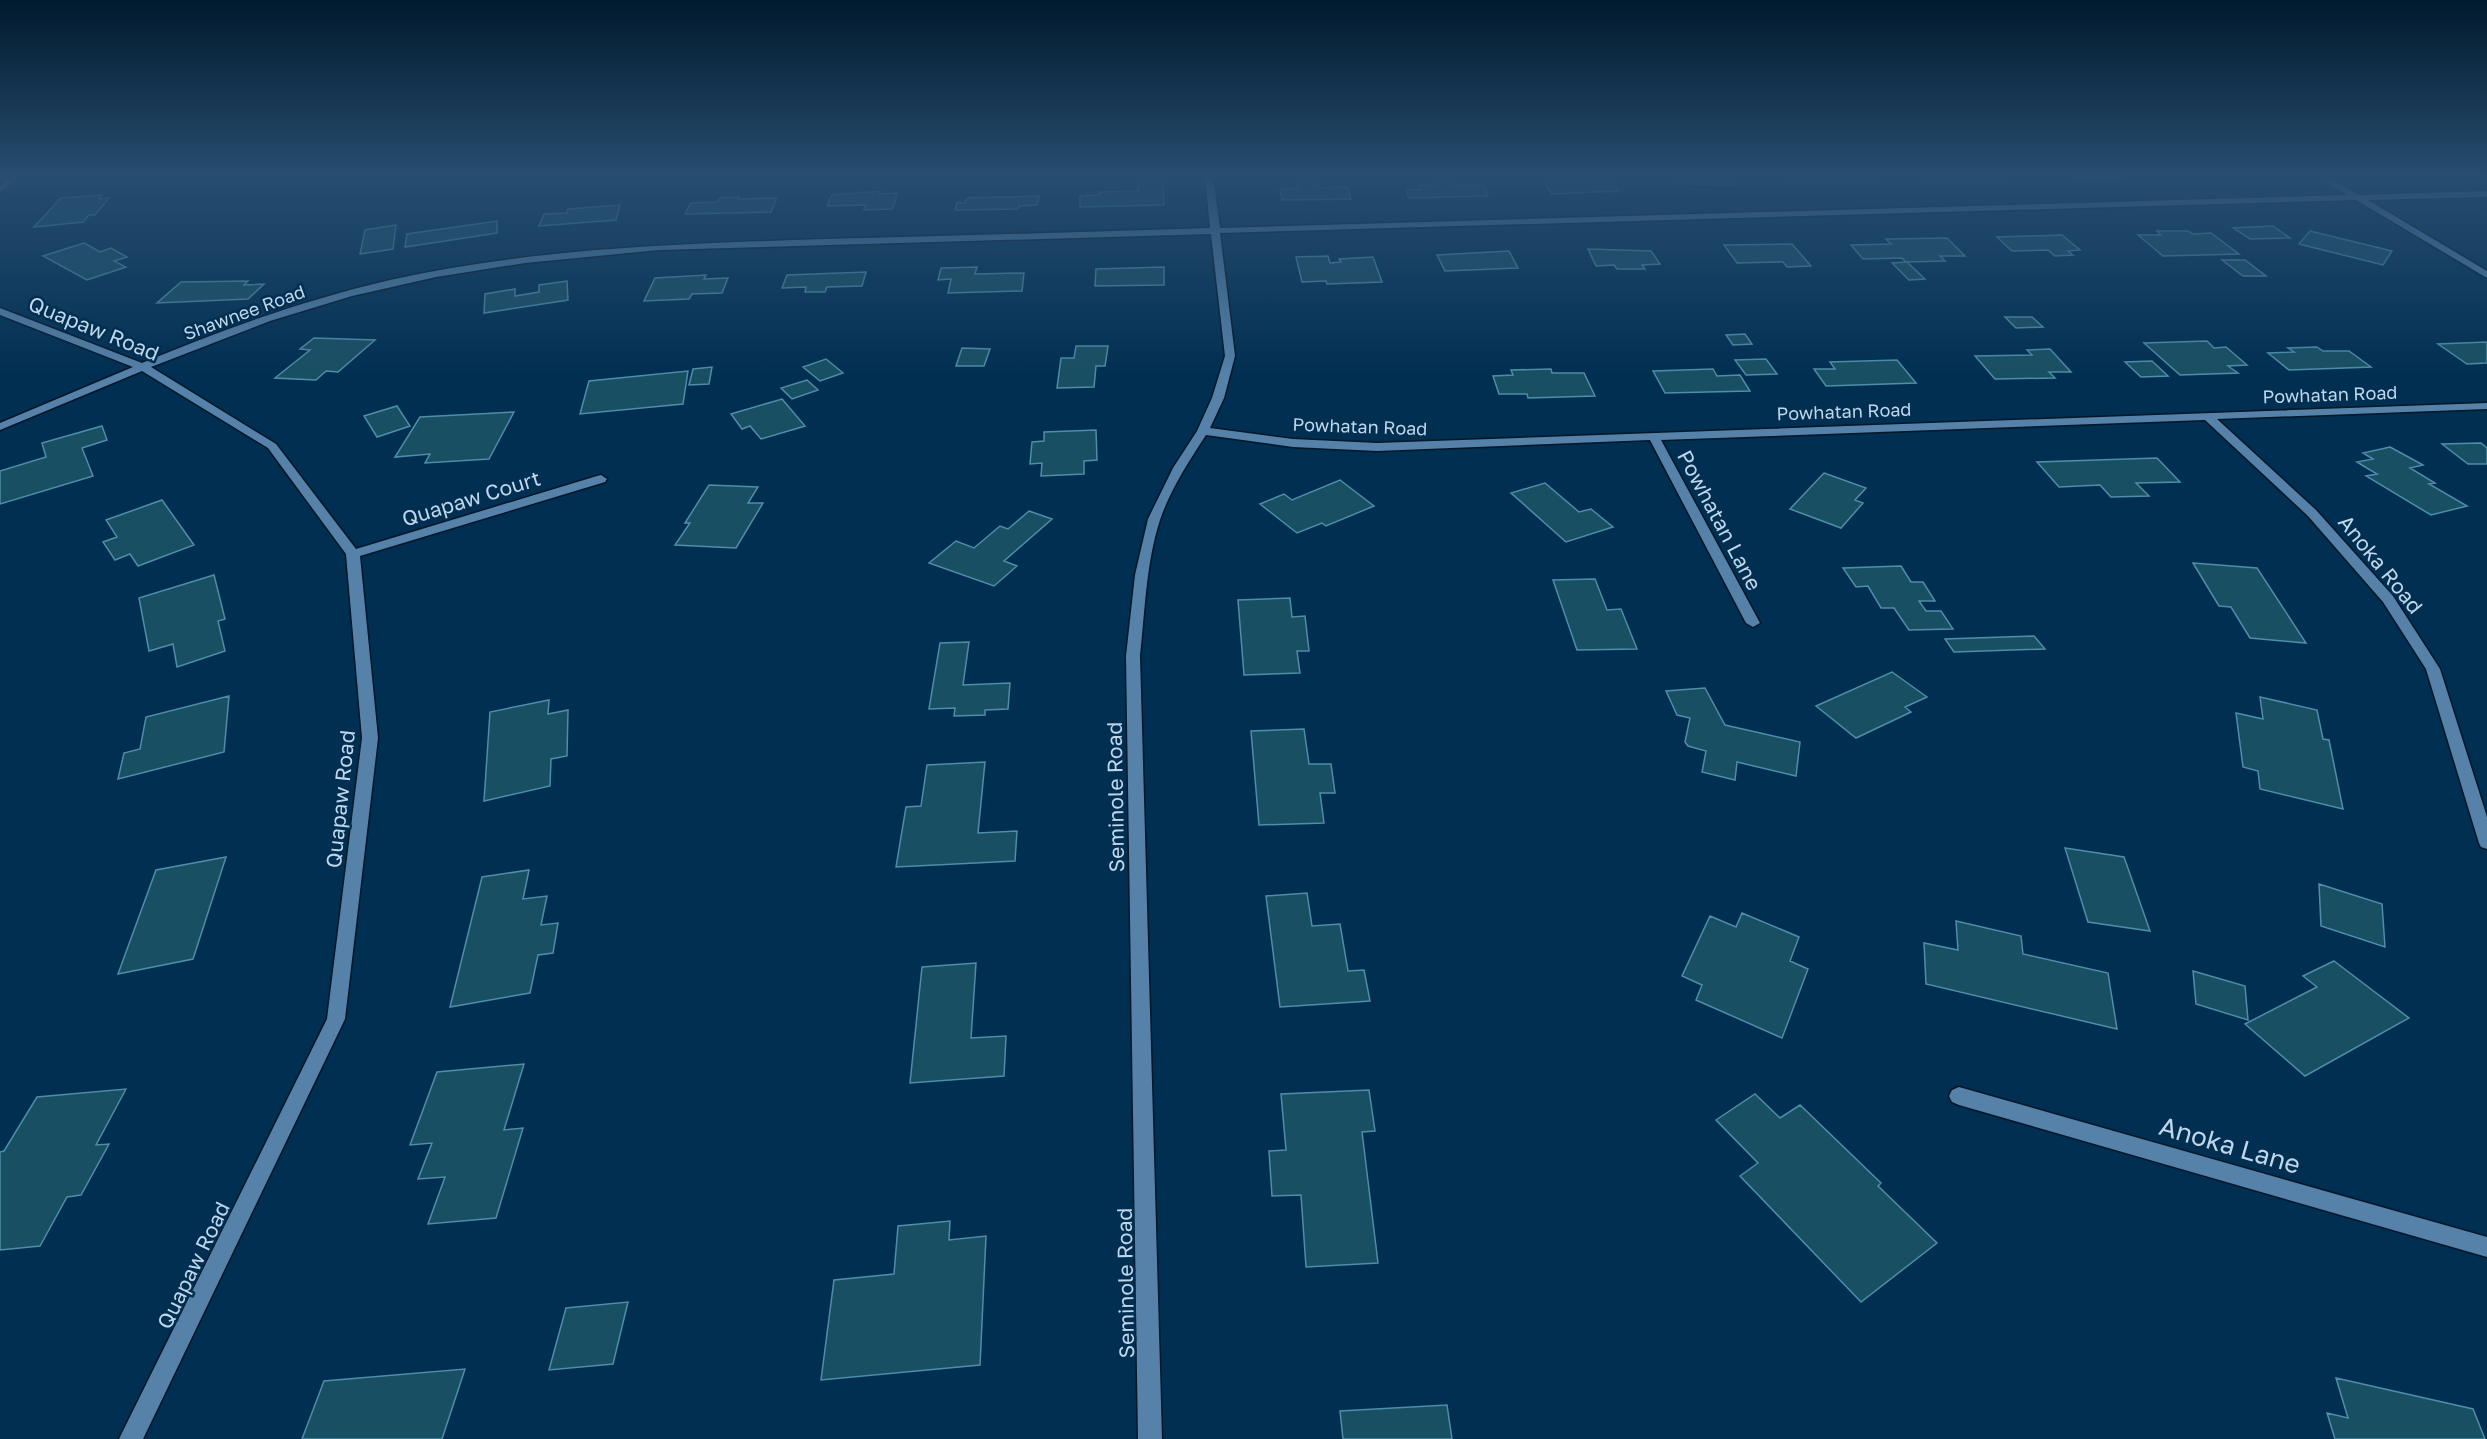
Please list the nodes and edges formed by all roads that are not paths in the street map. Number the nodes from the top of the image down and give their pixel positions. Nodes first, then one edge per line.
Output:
1 (785, 243) edge
2 (1217, 243) edge
3 (2433, 243) edge
4 (2487, 276) edge
5 (0, 311) edge
6 (143, 367) junction
7 (2487, 406) edge
8 (2207, 416) junction
9 (0, 427) edge
10 (1203, 431) junction
11 (1653, 436) junction
12 (601, 479) dead end
13 (353, 554) junction
14 (1753, 623) dead end
15 (2487, 843) edge
16 (1959, 1096) dead end
17 (2487, 1247) edge
18 (131, 1439) edge
19 (1150, 1439) edge

1 - 6 street, Shawnee Road
2 - 10 street, Seminole Road
3 - 4 street
5 - 6 street, Quapaw Road
6 - 9 street, Shawnee Road
6 - 13 street, Quapaw Road
7 - 8 street, Powhatan Road
8 - 11 street, Powhatan Road
8 - 15 street, Anoka Road
10 - 11 street, Powhatan Road
10 - 19 street, Seminole Road
11 - 14 street, Powhatan Lane
12 - 13 street, Quapaw Court
13 - 18 street, Quapaw Road
16 - 17 street, Anoka Lane

